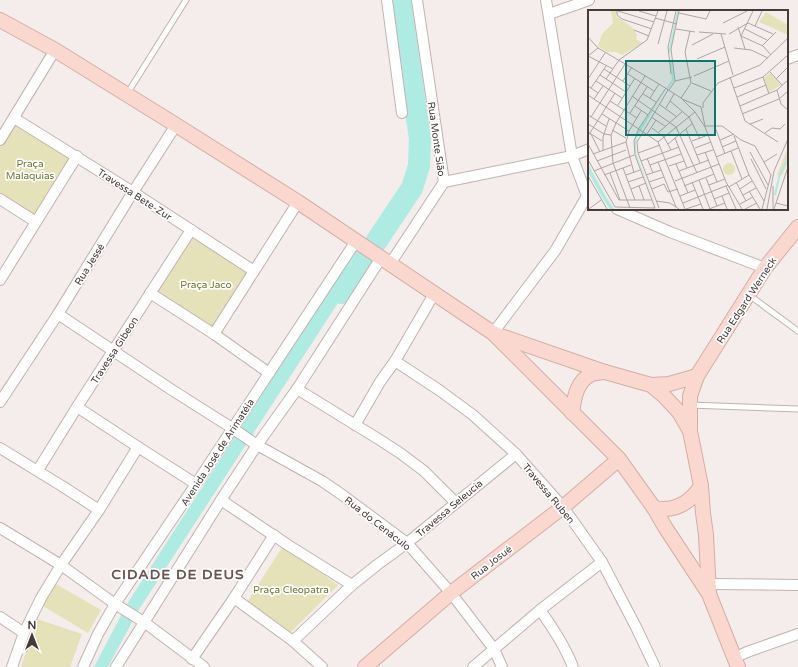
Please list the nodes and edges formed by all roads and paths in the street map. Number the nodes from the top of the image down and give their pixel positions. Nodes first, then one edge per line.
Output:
1 (186, 0) edge
2 (386, 0) edge
3 (417, 0) edge
4 (546, 0) edge
5 (589, 0) edge
6 (549, 14) junction
7 (0, 20) edge
8 (55, 50) junction
9 (798, 55) edge
10 (788, 59) edge
11 (127, 95) junction
12 (402, 113) dead end
13 (14, 118) junction
14 (176, 125) junction
15 (0, 140) edge
16 (588, 149) edge
17 (77, 156) junction
18 (572, 156) junction
19 (444, 182) junction
20 (133, 192) junction
21 (588, 196) edge
22 (0, 199) edge
23 (298, 202) junction
24 (619, 210) edge
25 (36, 222) junction
26 (798, 227) edge
27 (191, 230) junction
28 (359, 243) junction
29 (382, 259) junction
30 (765, 268) junction
31 (254, 271) junction
32 (0, 278) edge
33 (150, 292) junction
34 (434, 294) junction
35 (748, 294) junction
36 (58, 314) junction
37 (798, 331) edge
38 (493, 333) junction
39 (214, 334) junction
40 (113, 351) junction
41 (395, 361) junction
42 (605, 372) junction
43 (269, 373) junction
44 (697, 376) junction
45 (651, 385) junction
46 (297, 389) junction
47 (0, 402) edge
48 (689, 406) junction
49 (77, 407) junction
50 (798, 409) edge
51 (572, 413) junction
52 (355, 425) junction
53 (235, 430) junction
54 (690, 431) junction
55 (255, 444) junction
56 (138, 447) junction
57 (0, 448) edge
58 (516, 454) junction
59 (619, 459) junction
60 (38, 470) junction
61 (196, 484) junction
62 (701, 486) junction
63 (221, 500) junction
64 (456, 503) junction
65 (563, 507) junction
66 (654, 508) junction
67 (99, 510) junction
68 (0, 528) edge
69 (274, 535) junction
70 (407, 543) junction
71 (602, 562) junction
72 (61, 565) junction
73 (352, 585) junction
74 (798, 586) edge
75 (708, 589) junction
76 (452, 593) junction
77 (234, 598) junction
78 (118, 605) junction
79 (540, 610) junction
80 (0, 617) edge
81 (142, 621) junction
82 (24, 633) junction
83 (798, 634) edge
84 (293, 641) junction
85 (494, 649) junction
86 (192, 659) junction
87 (736, 662) edge
88 (12, 667) edge
89 (83, 667) edge
90 (116, 667) edge
91 (204, 667) edge
92 (322, 667) edge
93 (365, 667) edge
94 (473, 667) edge
95 (502, 667) edge
96 (573, 667) edge
97 (655, 667) edge

1 - 11 lane
2 - 12 street
3 - 19 street, Rua Monte Sião
4 - 6 street
5 - 6 street
6 - 18 street
7 - 8 main road
8 - 11 main road
8 - 13 street
9 - 10 street
11 - 14 main road
13 - 15 street
13 - 17 street, Travessa Bete-Zur
14 - 20 street, Rua Jessé
14 - 23 main road
16 - 18 street
17 - 20 street, Travessa Bete-Zur
17 - 25 street
18 - 19 street
18 - 21 street
19 - 29 street, Rua Monte Sião
20 - 27 street, Travessa Bete-Zur
20 - 36 street, Rua Jessé
21 - 38 street
22 - 25 street
23 - 28 main road
23 - 31 street
24 - 30 street
25 - 32 street
26 - 30 main road, Rua Edgard Werneck
27 - 31 street, Travessa Bete-Zur
27 - 33 street, Travessa Gibeon
28 - 29 main road
28 - 43 street, Avenida José de Arimatéia
29 - 34 main road
29 - 46 street
30 - 35 main road, Rua Edgard Werneck
31 - 39 street
33 - 39 street
33 - 40 street, Travessa Gibeon
34 - 38 main road
34 - 41 street
35 - 37 lane
35 - 44 main road, Rua Edgard Werneck
36 - 40 street, Rua do Cenáculo
36 - 47 street, Rua Jessé
38 - 42 main road
38 - 51 main road
39 - 43 street
40 - 49 street, Travessa Gibeon
40 - 53 street, Rua do Cenáculo
41 - 52 street
41 - 58 street, Travessa Ruben
42 - 45 main road
42 - 51 main road
43 - 53 street, Avenida José de Arimatéia
44 - 45 main road
44 - 48 main road, Rua Edgard Werneck
45 - 54 main road
46 - 52 street
46 - 55 street
48 - 50 lane
48 - 54 main road, Rua Edgard Werneck
49 - 56 street
49 - 60 street, Travessa Gibeon
51 - 59 main road
52 - 64 street
53 - 55 street, Rua do Cenáculo
53 - 61 street, Avenida José de Arimatéia
54 - 62 main road
55 - 63 street
55 - 70 street, Rua do Cenáculo
56 - 61 street
56 - 67 street
57 - 60 street
58 - 64 street, Travessa Seleucia
58 - 65 street, Travessa Ruben
59 - 65 main road, Rua Josué
59 - 66 main road
60 - 67 street
61 - 78 street, Avenida José de Arimatéia
62 - 66 main road
62 - 75 main road
63 - 69 street
63 - 81 street
64 - 70 street, Travessa Seleucia
65 - 71 street, Travessa Ruben
65 - 76 main road, Rua Josué
66 - 75 main road
67 - 72 street
68 - 72 street
69 - 73 street
69 - 77 street
70 - 73 street, Travessa Seleucia
70 - 76 street, Rua do Cenáculo
71 - 79 street
71 - 97 street, Travessa Ruben
72 - 78 street
72 - 82 street
73 - 84 street, Travessa Seleucia
74 - 75 street
75 - 87 main road
76 - 85 street, Rua do Cenáculo
76 - 93 main road, Rua Josué
77 - 84 street
77 - 86 street
78 - 81 street
78 - 89 street, Avenida José de Arimatéia
79 - 85 street
79 - 96 street
80 - 82 street
81 - 86 street
81 - 90 street
82 - 88 street
83 - 87 street
84 - 92 street
85 - 94 street
85 - 95 street, Rua do Cenáculo
86 - 91 street

